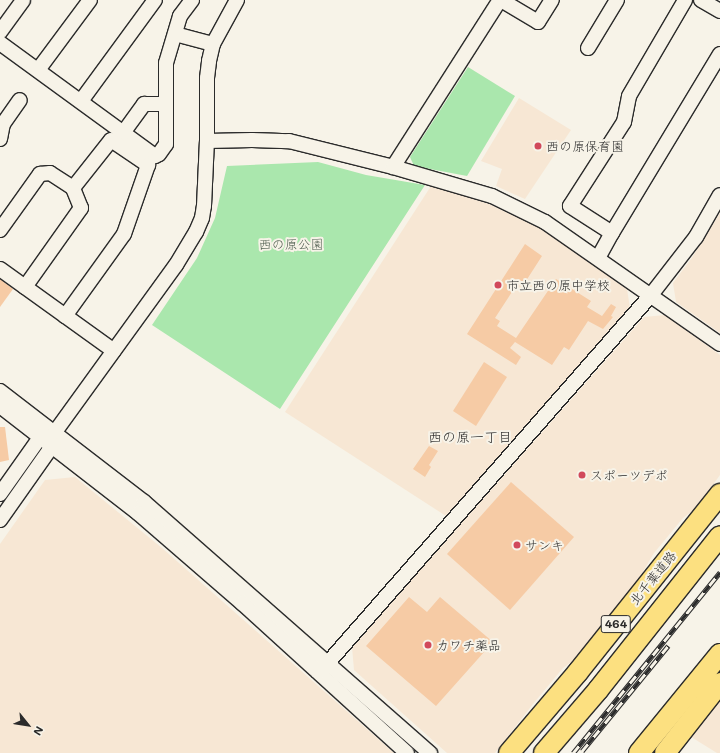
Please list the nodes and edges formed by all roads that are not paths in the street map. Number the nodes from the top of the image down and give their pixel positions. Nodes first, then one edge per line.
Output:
1 (23, 0) edge
2 (90, 0) edge
3 (155, 0) edge
4 (192, 0) edge
5 (237, 0) edge
6 (501, 0) edge
7 (552, 0) edge
8 (617, 0) edge
9 (685, 0) edge
10 (701, 0) edge
11 (720, 11) edge
12 (0, 32) edge
13 (175, 34) junction
14 (0, 43) edge
15 (213, 44) junction
16 (588, 48) dead end
17 (720, 54) edge
18 (38, 70) junction
19 (20, 100) dead end
20 (81, 101) junction
21 (166, 104) junction
22 (123, 133) junction
23 (0, 138) edge
24 (207, 141) junction
25 (393, 167) junction
26 (73, 188) junction
27 (720, 195) edge
28 (0, 230) edge
29 (612, 233) junction
30 (598, 258) junction
31 (0, 269) edge
32 (25, 287) junction
33 (651, 296) junction
34 (65, 316) junction
35 (720, 344) edge
36 (114, 351) junction
37 (0, 391) edge
38 (0, 406) edge
39 (41, 436) junction
40 (54, 438) junction
41 (0, 494) edge
42 (720, 494) edge
43 (0, 520) edge
44 (720, 536) edge
45 (720, 654) edge
46 (323, 668) junction
47 (720, 683) edge
48 (407, 753) edge
49 (430, 753) edge
50 (510, 753) edge
51 (544, 753) edge
52 (639, 753) edge
53 (665, 753) edge

1 - 12 street
2 - 18 street
3 - 20 street
4 - 13 street
5 - 15 street
6 - 7 street
6 - 25 street
8 - 16 street
9 - 29 street
10 - 11 street
13 - 15 street
13 - 21 street
14 - 18 street
15 - 24 street
17 - 29 street
18 - 20 street
19 - 23 street
20 - 22 street
21 - 22 street
21 - 22 street
24 - 25 street
24 - 36 street
25 - 30 street
26 - 28 street
26 - 32 street
26 - 34 street
27 - 33 street
29 - 30 street
30 - 33 street
31 - 32 street
32 - 34 street
33 - 35 street
33 - 46 street
34 - 36 street
36 - 40 street
37 - 40 street
38 - 39 street
39 - 40 street
39 - 41 street
40 - 43 street
40 - 46 street
42 - 50 highway, 北千葉道路 / 464
44 - 51 highway, 北千葉道路 / 464
45 - 52 highway
46 - 48 street
46 - 49 street
47 - 53 highway

